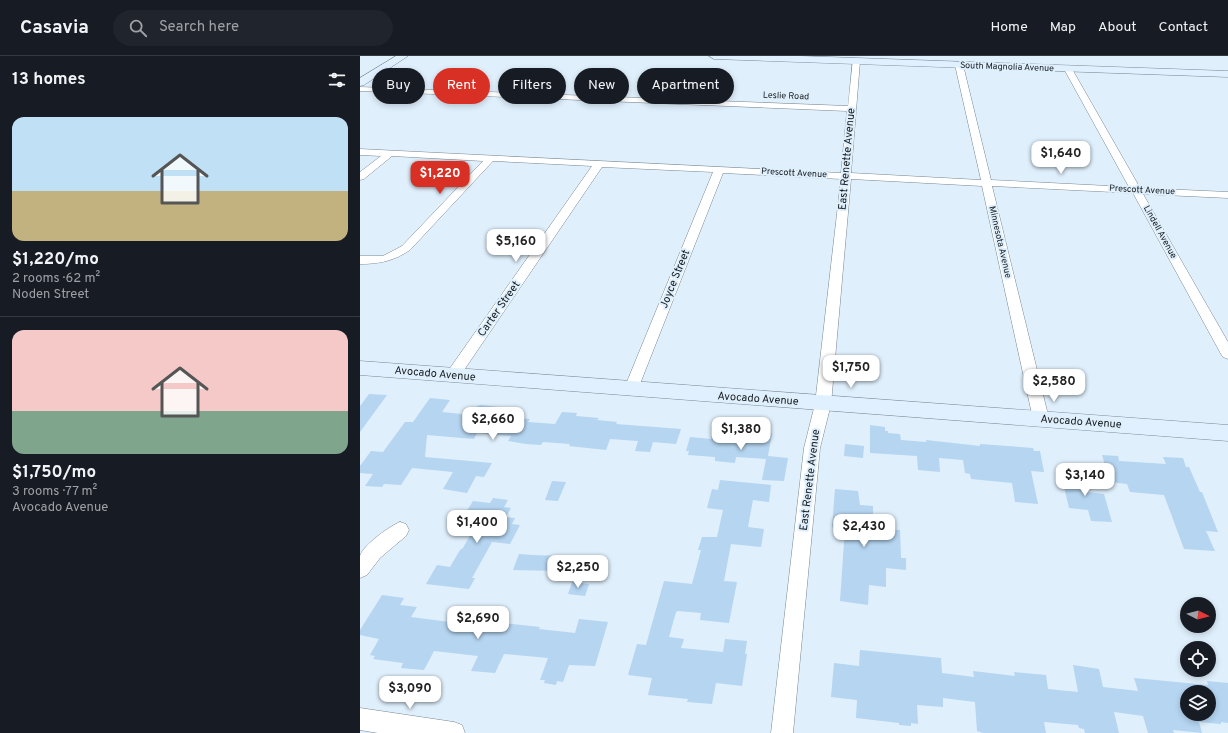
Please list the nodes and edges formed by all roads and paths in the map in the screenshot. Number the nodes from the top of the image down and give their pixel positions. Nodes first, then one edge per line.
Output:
1 (404, 56) edge
2 (714, 56) edge
3 (849, 59) edge
4 (959, 65) junction
5 (1068, 69) junction
6 (1228, 74) edge
7 (360, 83) edge
8 (360, 89) edge
9 (852, 109) junction
10 (360, 152) edge
11 (390, 153) junction
12 (491, 158) junction
13 (599, 164) junction
14 (719, 170) junction
15 (846, 176) junction
16 (360, 177) edge
17 (986, 182) junction
18 (1136, 190) junction
19 (1228, 195) edge
20 (360, 260) edge
21 (1228, 354) edge
22 (360, 368) edge
23 (453, 375) junction
24 (631, 389) junction
25 (823, 404) junction
26 (1041, 419) junction
27 (1228, 433) edge
28 (400, 530) dead end
29 (360, 569) edge
30 (360, 718) edge
31 (454, 733) edge
32 (782, 733) edge

1 - 7 main road
2 - 3 main road, South Magnolia Avenue
3 - 4 main road, South Magnolia Avenue
3 - 9 street, East Renette Avenue
4 - 5 main road, South Magnolia Avenue
4 - 17 street, Minnesota Avenue
5 - 6 main road, South Magnolia Avenue
5 - 18 street, Lindell Avenue
8 - 9 street, Leslie Road
9 - 15 street, East Renette Avenue
10 - 11 street, Prescott Avenue
11 - 12 street, Prescott Avenue
11 - 16 street
12 - 13 street, Prescott Avenue
12 - 20 street
13 - 14 street, Prescott Avenue
13 - 23 street, Carter Street
14 - 15 street, Prescott Avenue
14 - 24 street, Joyce Street
15 - 17 street, Prescott Avenue
15 - 25 street, East Renette Avenue
17 - 18 street, Prescott Avenue
17 - 26 street, Minnesota Avenue
18 - 19 street, Prescott Avenue
18 - 21 street, Lindell Avenue
22 - 23 main road, Avocado Avenue
23 - 24 main road, Avocado Avenue
24 - 25 main road, Avocado Avenue
25 - 26 main road, Avocado Avenue
25 - 32 street, East Renette Avenue
26 - 27 main road, Avocado Avenue
28 - 29 street
30 - 31 street

